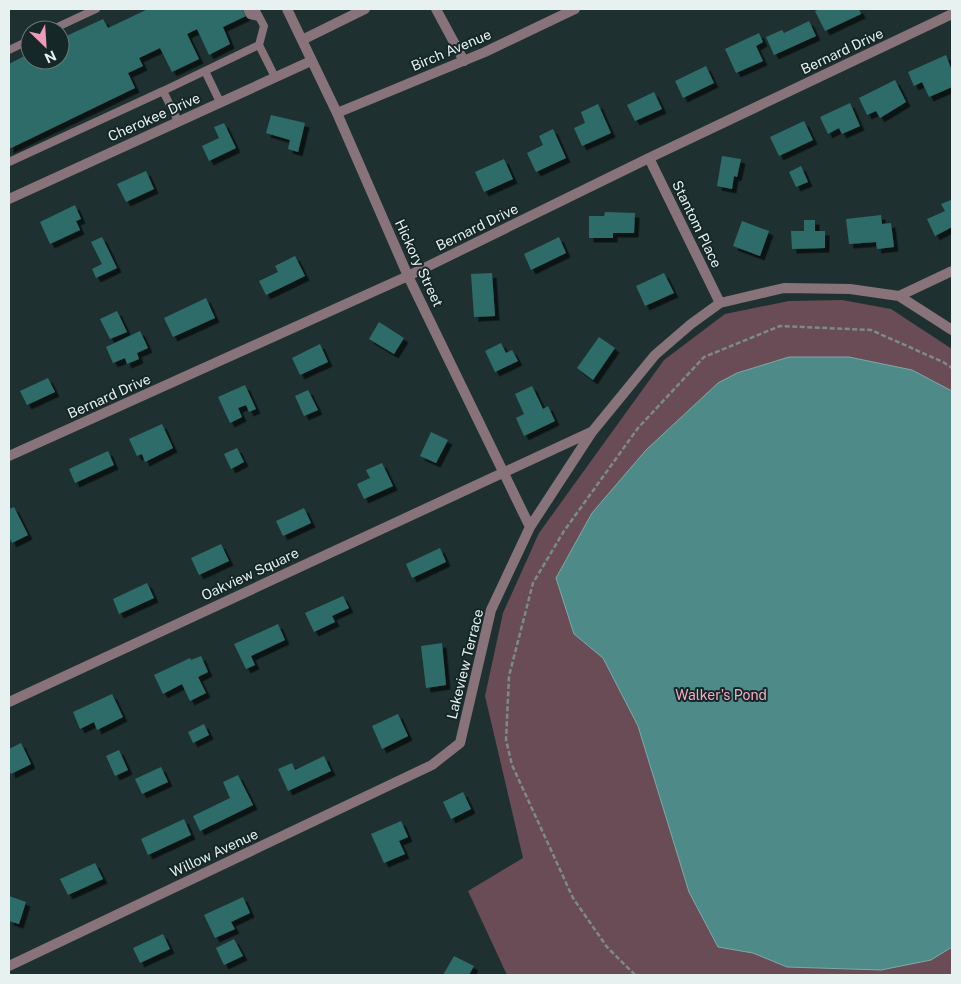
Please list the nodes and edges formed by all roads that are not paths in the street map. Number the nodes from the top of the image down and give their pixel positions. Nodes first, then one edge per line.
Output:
1 (96, 9) edge
2 (247, 9) edge
3 (255, 9) edge
4 (287, 9) edge
5 (365, 9) edge
6 (436, 9) edge
7 (575, 9) edge
8 (952, 14) edge
9 (259, 16) junction
10 (70, 21) edge
11 (302, 40) junction
12 (259, 45) junction
13 (311, 61) junction
14 (464, 61) junction
15 (205, 71) junction
16 (275, 77) junction
17 (163, 91) junction
18 (220, 102) junction
19 (337, 113) junction
20 (178, 121) junction
21 (649, 158) junction
22 (9, 162) edge
23 (9, 198) edge
24 (952, 271) edge
25 (408, 276) junction
26 (899, 296) junction
27 (720, 303) junction
28 (952, 330) edge
29 (592, 432) junction
30 (9, 456) edge
31 (503, 472) junction
32 (530, 527) junction
33 (9, 702) edge
34 (432, 764) joint
35 (9, 966) edge

1 - 10 lane
2 - 9 lane
3 - 9 lane
4 - 11 street, Hickory Street
5 - 11 street
6 - 14 street
7 - 14 street, Birch Avenue
8 - 21 street, Bernard Drive
9 - 12 lane
11 - 13 street, Hickory Street
12 - 15 lane
12 - 16 lane
13 - 16 street, Cherokee Drive
13 - 19 street, Hickory Street
14 - 19 street, Birch Avenue
15 - 17 lane
15 - 18 lane
16 - 18 street, Cherokee Drive
17 - 20 lane
17 - 22 lane
18 - 20 street, Cherokee Drive
19 - 25 street, Hickory Street
20 - 23 street, Cherokee Drive
21 - 25 street, Bernard Drive
21 - 27 street, Stantom Place
24 - 26 street
25 - 30 street, Bernard Drive
25 - 31 street, Hickory Street
26 - 27 street, Lakeview Terrace
26 - 28 street, Lakeview Terrace
27 - 29 street, Lakeview Terrace
29 - 31 street, Lakeview Terrace
29 - 32 street, Lakeview Terrace
31 - 32 street, Hickory Street
31 - 33 street, Oakview Square
32 - 34 street, Lakeview Terrace
34 - 35 street, Willow Avenue

